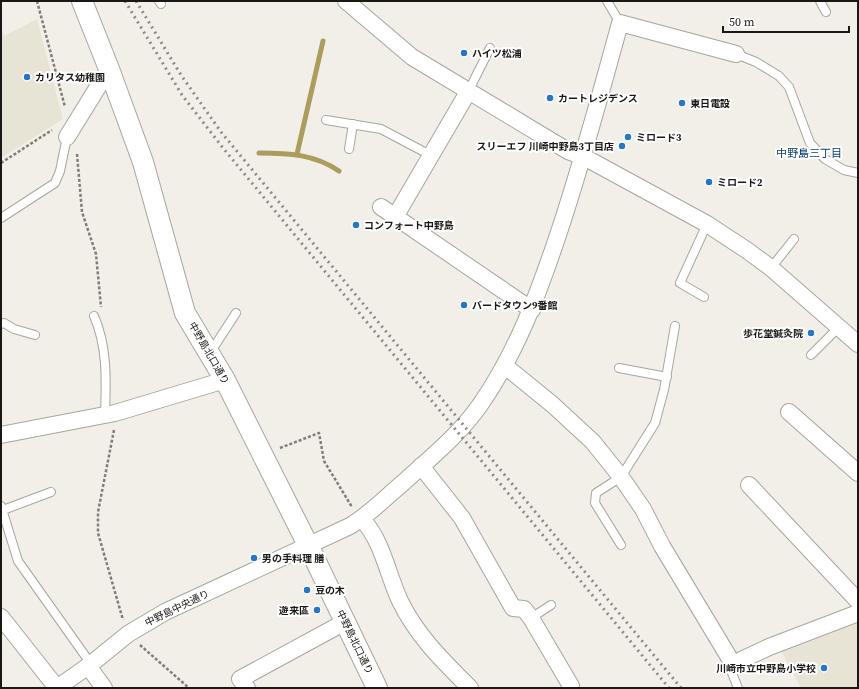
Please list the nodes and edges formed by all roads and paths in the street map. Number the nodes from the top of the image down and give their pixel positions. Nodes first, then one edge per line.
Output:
1 (82, 1) edge
2 (346, 1) edge
3 (607, 1) edge
4 (820, 1) edge
5 (826, 12) dead end
6 (620, 23) junction
7 (490, 48) dead end
8 (736, 54) joint
9 (109, 69) junction
10 (468, 92) junction
11 (326, 120) dead end
12 (353, 124) junction
13 (61, 132) junction
14 (349, 149) dead end
15 (432, 156) junction
16 (584, 157) junction
17 (1, 164) edge
18 (858, 173) edge
19 (381, 207) dead end
20 (395, 217) junction
21 (1, 218) edge
22 (707, 224) junction
23 (794, 239) dead end
24 (771, 268) junction
25 (704, 297) dead end
26 (532, 310) junction
27 (236, 312) dead end
28 (94, 316) dead end
29 (1, 324) edge
30 (676, 326) dead end
31 (839, 327) junction
32 (35, 335) dead end
33 (858, 344) edge
34 (210, 353) junction
35 (811, 354) dead end
36 (505, 366) junction
37 (619, 368) dead end
38 (667, 377) junction
39 (225, 380) junction
40 (789, 412) dead end
41 (105, 415) junction
42 (1, 435) edge
43 (262, 454) junction
44 (421, 466) junction
45 (858, 474) edge
46 (621, 477) junction
47 (749, 485) dead end
48 (51, 492) dead end
49 (2, 508) edge
50 (362, 519) junction
51 (621, 545) dead end
52 (309, 547) junction
53 (858, 601) edge
54 (552, 605) dead end
55 (858, 613) edge
56 (1, 617) edge
57 (531, 618) junction
58 (345, 622) junction
59 (128, 634) junction
60 (733, 664) junction
61 (89, 665) junction
62 (57, 688) edge
63 (104, 688) edge
64 (189, 688) edge
65 (247, 688) edge
66 (377, 688) edge
67 (470, 688) edge
68 (570, 688) edge
69 (738, 688) edge

1 - 9 street, 中野島北口通り
2 - 10 street
3 - 6 lane
4 - 5 lane
6 - 8 street
6 - 16 street, 中野島中央通り
7 - 10 lane
8 - 18 lane
9 - 13 street
9 - 34 street, 中野島北口通り
10 - 15 street
10 - 16 street
11 - 12 lane
12 - 14 lane
12 - 15 lane
13 - 17 path
13 - 21 lane
15 - 20 street
16 - 22 street
16 - 26 street, 中野島中央通り
19 - 20 street
20 - 26 street
22 - 24 street
22 - 25 lane
23 - 24 lane
24 - 31 street
26 - 36 street, 中野島中央通り
27 - 34 lane
28 - 41 lane
29 - 32 lane
30 - 38 lane
31 - 33 street
31 - 35 lane
34 - 39 street, 中野島北口通り
36 - 44 street, 中野島中央通り
36 - 46 street
37 - 38 lane
38 - 46 lane
39 - 41 street
39 - 43 street, 中野島北口通り
40 - 45 street
41 - 42 street
43 - 50 path
43 - 52 street, 中野島北口通り
44 - 50 street, 中野島中央通り
44 - 57 street
46 - 51 lane
46 - 60 street
47 - 53 street
48 - 49 lane
49 - 61 lane
50 - 52 street, 中野島中央通り
50 - 67 street
52 - 58 street, 中野島北口通り
52 - 59 street, 中野島中央通り
54 - 57 lane
55 - 60 street
56 - 62 street
57 - 68 street
58 - 65 street
58 - 66 street, 中野島北口通り
59 - 61 street, 中野島中央通り
59 - 64 path
60 - 69 lane
61 - 62 street, 中野島中央通り
61 - 63 street

